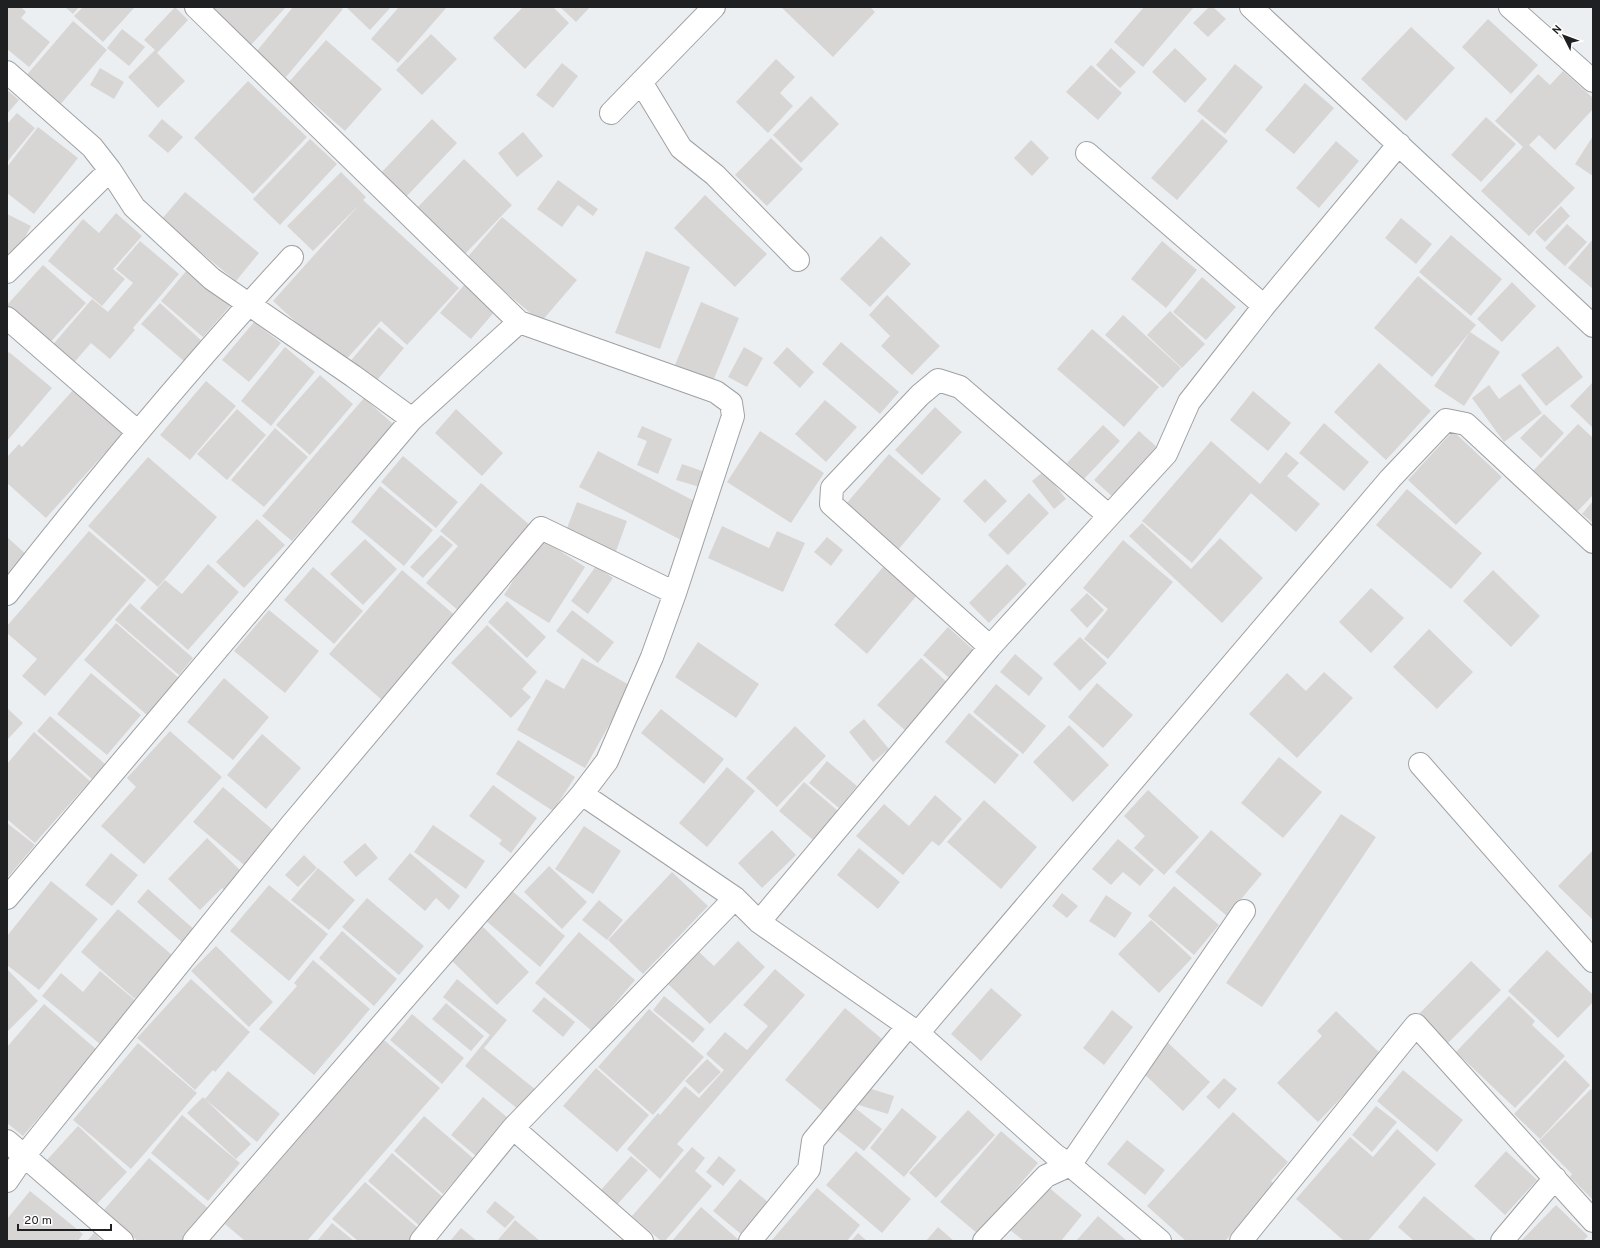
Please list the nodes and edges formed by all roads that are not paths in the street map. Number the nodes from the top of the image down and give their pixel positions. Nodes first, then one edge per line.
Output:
1 (196, 7) edge
2 (714, 7) edge
3 (1510, 7) edge
4 (1259, 10) edge
5 (7, 72) edge
6 (1593, 81) edge
7 (641, 82) junction
8 (610, 113) dead end
9 (1399, 144) junction
10 (1087, 153) dead end
11 (110, 170) junction
12 (292, 257) dead end
13 (798, 260) dead end
14 (7, 272) edge
15 (248, 304) junction
16 (1264, 306) junction
17 (7, 318) edge
18 (519, 322) junction
19 (1593, 326) edge
20 (412, 419) junction
21 (138, 432) junction
22 (1109, 516) junction
23 (1593, 542) edge
24 (675, 593) junction
25 (7, 594) edge
26 (990, 647) junction
27 (1420, 764) dead end
28 (582, 794) junction
29 (7, 898) edge
30 (735, 898) junction
31 (1244, 911) dead end
32 (759, 922) junction
33 (1593, 961) edge
34 (913, 1030) junction
35 (513, 1128) junction
36 (7, 1141) edge
37 (24, 1156) junction
38 (1063, 1160) junction
39 (1555, 1178) junction
40 (7, 1181) edge
41 (1593, 1221) edge
42 (122, 1241) edge
43 (194, 1241) edge
44 (421, 1241) edge
45 (642, 1241) edge
46 (750, 1241) edge
47 (983, 1241) edge
48 (1160, 1241) edge
49 (1241, 1241) edge
50 (1502, 1241) edge

1 - 18 street
2 - 7 street
3 - 6 street
4 - 9 street
5 - 11 street
7 - 8 street
7 - 13 street
9 - 16 street
9 - 19 street
10 - 16 street
11 - 14 street
11 - 15 street
12 - 15 street
15 - 20 street
15 - 21 street
16 - 22 street
17 - 21 street
18 - 20 street
18 - 24 street
20 - 29 street
21 - 25 street
22 - 26 street
22 - 26 street
23 - 34 street
24 - 28 street
24 - 37 street
26 - 32 street
27 - 33 street
28 - 30 street
28 - 43 street
30 - 32 street
30 - 35 street
31 - 38 street
32 - 34 street
34 - 38 street
34 - 46 street
35 - 44 street
35 - 45 street
36 - 37 street
37 - 40 street
37 - 42 street
38 - 47 street
38 - 48 street
39 - 41 street
39 - 49 street
39 - 50 street

